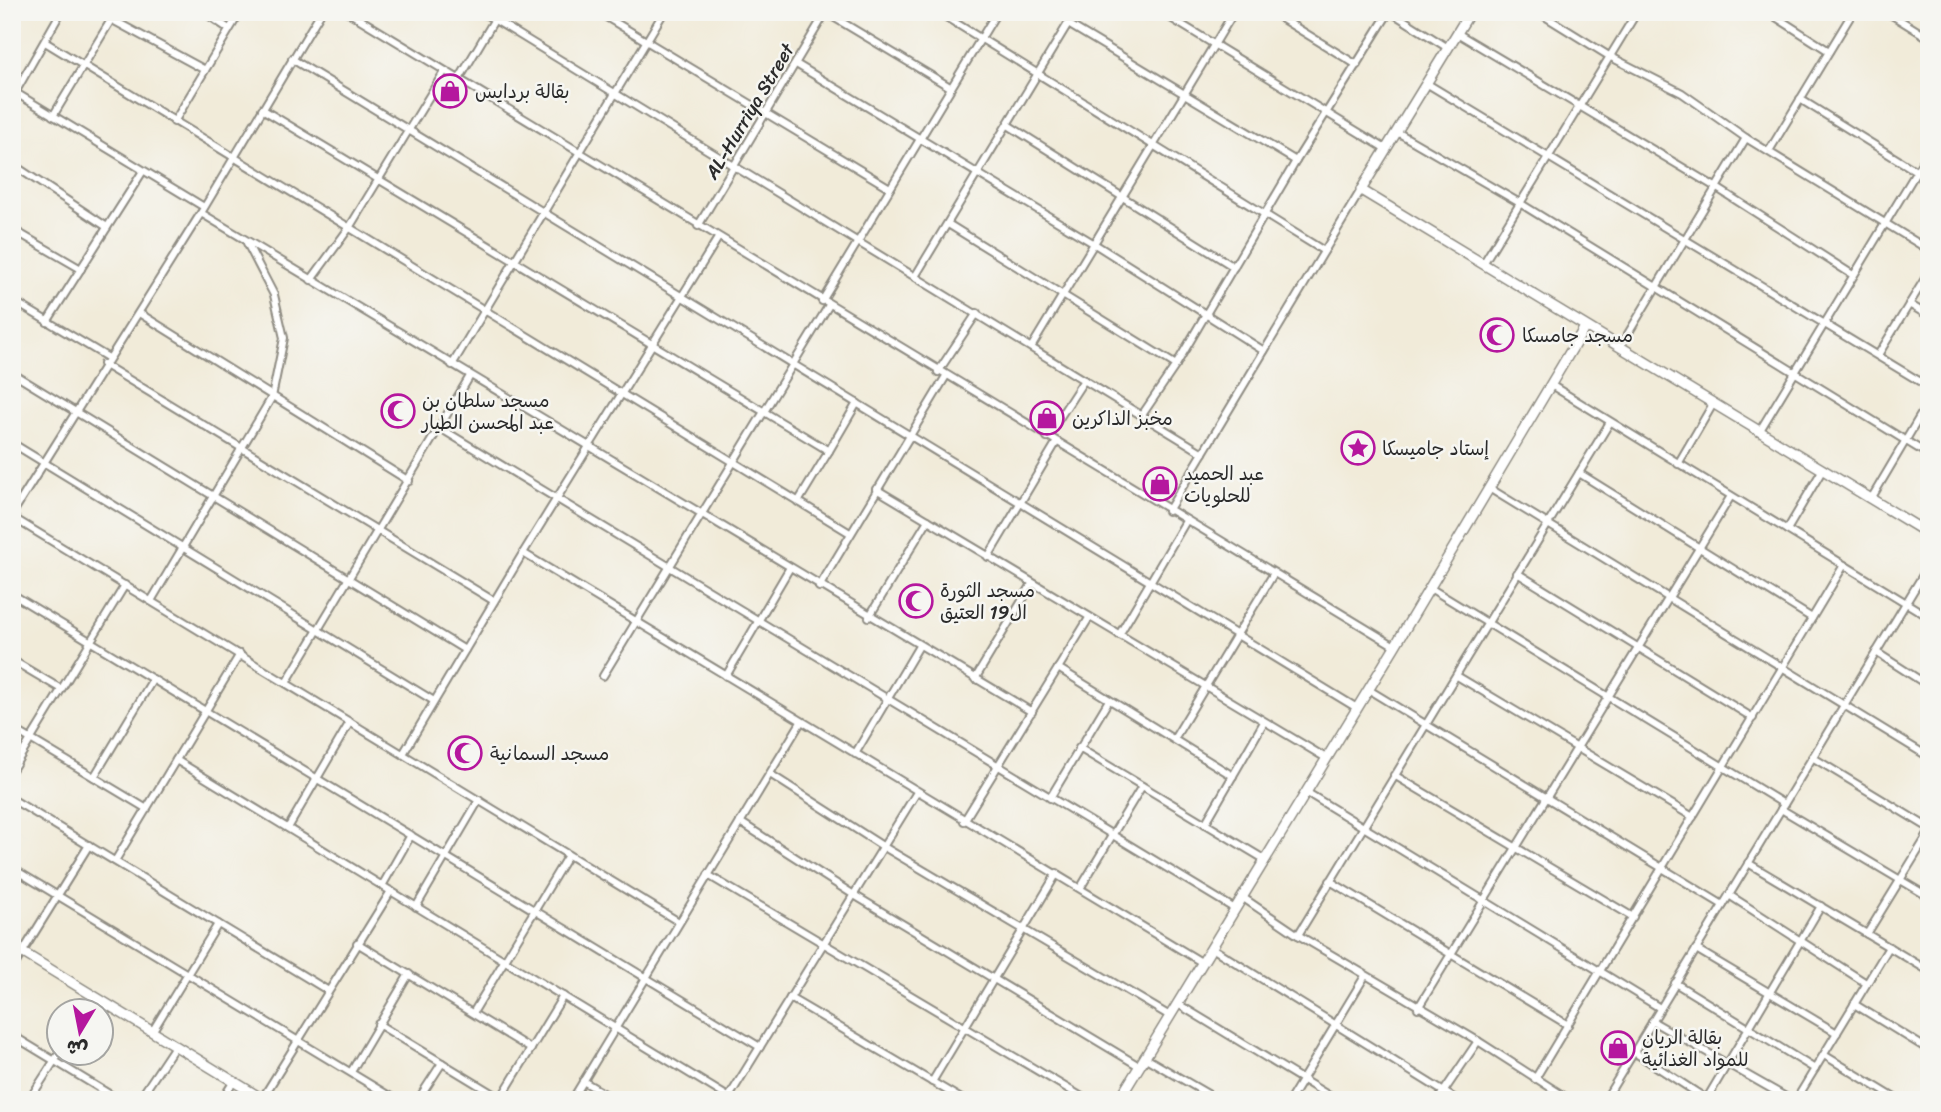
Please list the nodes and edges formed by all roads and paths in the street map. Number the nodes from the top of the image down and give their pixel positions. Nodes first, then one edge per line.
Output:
1 (61, 12) edge
2 (98, 12) edge
3 (204, 12) edge
4 (240, 12) edge
5 (321, 12) edge
6 (348, 12) edge
7 (482, 12) edge
8 (499, 12) edge
9 (598, 12) edge
10 (664, 12) edge
11 (826, 12) edge
12 (938, 12) edge
13 (997, 12) edge
14 (1075, 12) edge
15 (1161, 12) edge
16 (1234, 12) edge
17 (1271, 12) edge
18 (1390, 12) edge
19 (1470, 12) edge
20 (1538, 12) edge
21 (1637, 12) edge
22 (1768, 12) edge
23 (1853, 12) edge
24 (1887, 12) edge
25 (111, 20) junction
26 (495, 20) junction
27 (1068, 24) junction
28 (229, 29) junction
29 (1457, 33) junction
30 (1929, 38) edge
31 (980, 40) junction
32 (45, 42) junction
33 (646, 42) junction
34 (1214, 44) junction
35 (1448, 48) junction
36 (1829, 51) junction
37 (1609, 56) junction
38 (292, 59) junction
39 (796, 64) junction
40 (84, 65) junction
41 (1357, 65) junction
42 (205, 70) junction
43 (444, 72) junction
44 (1038, 75) junction
45 (458, 81) junction
46 (1426, 83) junction
47 (950, 87) junction
48 (616, 93) junction
49 (14, 95) edge
50 (1183, 95) junction
51 (1800, 99) junction
52 (1578, 106) junction
53 (262, 109) junction
54 (766, 114) junction
55 (1326, 114) junction
56 (53, 116) junction
57 (174, 122) junction
58 (1008, 125) junction
59 (408, 131) junction
60 (1396, 132) junction
61 (1746, 138) junction
62 (919, 139) junction
63 (1153, 145) junction
64 (1386, 149) junction
65 (1929, 150) edge
66 (1769, 151) junction
67 (578, 154) junction
68 (233, 156) junction
69 (1548, 156) junction
70 (1296, 161) junction
71 (12, 164) edge
72 (736, 165) junction
73 (143, 171) junction
74 (1916, 171) junction
75 (978, 176) junction
76 (377, 179) junction
77 (1929, 179) edge
78 (890, 188) junction
79 (1717, 188) junction
80 (1361, 190) junction
81 (1123, 195) junction
82 (1518, 202) junction
83 (202, 210) junction
84 (545, 213) junction
85 (1265, 215) junction
86 (1886, 223) junction
87 (948, 224) junction
88 (698, 226) junction
89 (107, 227) junction
90 (349, 228) junction
91 (12, 229) edge
92 (1686, 238) junction
93 (718, 239) junction
94 (246, 241) junction
95 (858, 242) junction
96 (1093, 243) junction
97 (1929, 250) edge
98 (1324, 251) junction
99 (515, 260) junction
100 (1483, 264) junction
101 (1234, 267) junction
102 (81, 269) junction
103 (1929, 272) edge
104 (916, 275) junction
105 (1853, 275) junction
106 (311, 280) junction
107 (1656, 287) junction
108 (1064, 293) junction
109 (683, 296) junction
110 (822, 301) junction
111 (13, 303) edge
112 (1909, 304) junction
113 (830, 305) junction
114 (484, 310) junction
115 (139, 313) junction
116 (977, 313) junction
117 (1206, 314) junction
118 (1929, 316) edge
119 (47, 322) junction
120 (1824, 324) junction
121 (1585, 327) junction
122 (653, 344) junction
123 (1032, 345) junction
124 (1620, 347) junction
125 (1264, 351) junction
126 (1878, 355) junction
127 (105, 360) junction
128 (794, 364) junction
129 (452, 365) junction
130 (1176, 365) junction
131 (938, 372) junction
132 (12, 373) edge
133 (1794, 374) junction
134 (470, 376) junction
135 (946, 376) junction
136 (1084, 380) junction
137 (1551, 385) junction
138 (1929, 387) edge
139 (621, 394) junction
140 (272, 397) junction
141 (1929, 401) edge
142 (858, 403) junction
143 (1713, 404) junction
144 (766, 411) junction
145 (74, 412) junction
146 (1142, 415) junction
147 (1610, 422) junction
148 (440, 428) junction
149 (1759, 432) junction
150 (909, 435) junction
151 (1047, 438) junction
152 (1905, 440) junction
153 (12, 443) edge
154 (1056, 443) junction
155 (588, 447) junction
156 (242, 449) junction
157 (829, 451) junction
158 (1203, 453) junction
159 (1929, 455) edge
160 (44, 462) junction
161 (734, 463) junction
162 (1678, 464) junction
163 (1823, 470) junction
164 (1579, 473) junction
165 (409, 481) junction
166 (1489, 488) junction
167 (876, 489) junction
168 (1731, 496) junction
169 (215, 498) junction
170 (556, 498) junction
171 (1871, 499) junction
172 (798, 502) junction
173 (1020, 503) junction
174 (1168, 511) junction
175 (12, 515) edge
176 (701, 516) junction
177 (928, 520) junction
178 (1186, 521) junction
179 (1547, 524) junction
180 (1787, 530) junction
181 (379, 531) junction
182 (850, 533) junction
183 (1929, 534) edge
184 (184, 548) junction
185 (1699, 548) junction
186 (523, 553) junction
187 (988, 556) junction
188 (1844, 565) junction
189 (1929, 565) edge
190 (670, 567) junction
191 (789, 569) junction
192 (1273, 573) junction
193 (1517, 573) junction
194 (349, 579) junction
195 (1151, 581) junction
196 (1032, 584) junction
197 (125, 585) junction
198 (818, 587) junction
199 (1430, 588) junction
200 (12, 594) edge
201 (1668, 599) junction
202 (151, 601) junction
203 (494, 601) junction
204 (1906, 603) junction
205 (869, 617) junction
206 (1929, 617) edge
207 (1089, 618) junction
208 (1812, 618) junction
209 (758, 621) junction
210 (636, 622) junction
211 (1486, 624) junction
212 (318, 630) junction
213 (1119, 635) junction
214 (1238, 635) junction
215 (90, 642) junction
216 (919, 646) junction
217 (1395, 646) junction
218 (1639, 647) junction
219 (465, 650) junction
220 (1876, 652) junction
221 (240, 654) junction
222 (12, 660) edge
223 (1058, 668) junction
224 (1782, 668) junction
225 (603, 676) dead end
226 (726, 676) junction
227 (1457, 676) junction
228 (153, 679) junction
229 (975, 679) junction
230 (286, 683) junction
231 (1206, 685) junction
232 (1929, 686) edge
233 (61, 689) junction
234 (1369, 690) junction
235 (1608, 697) junction
236 (887, 699) junction
237 (1109, 700) junction
238 (434, 701) junction
239 (1844, 706) junction
240 (1357, 708) junction
241 (206, 711) junction
242 (1032, 712) junction
243 (1753, 718) junction
244 (350, 722) junction
245 (801, 722) junction
246 (1265, 722) junction
247 (1425, 724) junction
248 (12, 728) edge
249 (1174, 738) junction
250 (31, 739) junction
251 (1079, 748) junction
252 (1577, 748) junction
253 (403, 754) junction
254 (855, 754) junction
255 (1812, 757) junction
256 (1929, 757) edge
257 (1326, 758) junction
258 (176, 760) junction
259 (998, 766) junction
260 (1723, 767) junction
261 (12, 770) edge
262 (770, 774) junction
263 (1394, 775) junction
264 (1233, 776) junction
265 (94, 777) junction
266 (317, 779) junction
267 (1142, 786) junction
268 (917, 792) junction
269 (1306, 792) junction
270 (1050, 798) junction
271 (1546, 798) junction
272 (12, 799) edge
273 (479, 800) junction
274 (1782, 806) junction
275 (147, 809) junction
276 (1693, 817) junction
277 (964, 821) junction
278 (740, 822) junction
279 (1205, 824) junction
280 (1362, 827) junction
281 (288, 828) junction
282 (1929, 828) edge
283 (1929, 833) edge
284 (411, 835) junction
285 (1112, 835) junction
286 (89, 845) junction
287 (884, 847) junction
288 (1516, 848) junction
289 (568, 855) junction
290 (446, 857) junction
291 (1264, 859) junction
292 (115, 861) junction
293 (1748, 863) junction
294 (12, 868) edge
295 (1662, 869) junction
296 (1057, 873) junction
297 (708, 874) junction
298 (1900, 880) junction
299 (1329, 881) junction
300 (382, 886) junction
301 (1081, 887) junction
302 (391, 891) junction
303 (854, 895) junction
304 (1728, 895) junction
305 (58, 896) junction
306 (1241, 897) junction
307 (1929, 897) edge
308 (1484, 901) junction
309 (1723, 905) junction
310 (1821, 906) junction
311 (416, 907) junction
312 (1235, 909) junction
313 (536, 910) junction
314 (1633, 917) junction
315 (679, 922) junction
316 (218, 924) junction
317 (1024, 928) junction
318 (1867, 934) junction
319 (1298, 935) junction
320 (1798, 941) junction
321 (358, 943) junction
322 (824, 944) junction
323 (12, 946) edge
324 (1889, 947) junction
325 (1212, 948) junction
326 (1696, 949) junction
327 (23, 952) junction
328 (1451, 955) junction
329 (504, 961) junction
330 (1203, 963) junction
331 (12, 969) edge
332 (1929, 971) edge
333 (1600, 972) junction
334 (187, 974) junction
335 (409, 974) junction
336 (1364, 976) junction
337 (646, 978) junction
338 (994, 979) junction
339 (1675, 983) junction
340 (1866, 983) junction
341 (327, 990) junction
342 (1768, 992) junction
343 (94, 996) edge
344 (563, 996) junction
345 (790, 998) junction
346 (1178, 1004) junction
347 (1854, 1004) junction
348 (1418, 1008) junction
349 (1660, 1008) junction
350 (116, 1010) edge
351 (473, 1013) junction
352 (1170, 1016) junction
353 (1653, 1021) junction
354 (377, 1024) junction
355 (966, 1026) junction
356 (1335, 1026) junction
357 (1568, 1026) junction
358 (1747, 1027) junction
359 (615, 1028) junction
360 (152, 1032) junction
361 (1837, 1033) junction
362 (12, 1035) edge
363 (297, 1040) junction
364 (1478, 1041) junction
365 (175, 1046) junction
366 (760, 1047) junction
367 (531, 1049) junction
368 (1929, 1050) edge
369 (1634, 1052) junction
370 (46, 1055) edge
371 (1824, 1055) junction
372 (1142, 1062) junction
373 (442, 1063) junction
374 (1727, 1063) junction
375 (51, 1066) edge
376 (65, 1066) edge
377 (1815, 1069) junction
378 (351, 1072) junction
379 (1535, 1079) junction
380 (1302, 1080) junction
381 (234, 1081) junction
382 (583, 1081) junction
383 (932, 1082) junction
384 (1443, 1091) junction
385 (951, 1097) edge
386 (731, 1098) edge
387 (263, 1099) edge
388 (502, 1099) edge
389 (1707, 1099) edge
390 (29, 1100) edge
391 (119, 1100) edge
392 (139, 1100) edge
393 (222, 1100) edge
394 (396, 1100) edge
395 (418, 1100) edge
396 (572, 1100) edge
397 (615, 1100) edge
398 (963, 1100) edge
399 (1087, 1100) edge
400 (1119, 1100) edge
401 (1218, 1100) edge
402 (1290, 1100) edge
403 (1336, 1100) edge
404 (1438, 1100) edge
405 (1457, 1100) edge
406 (1570, 1100) edge
407 (1605, 1100) edge
408 (1794, 1100) edge
409 (1898, 1100) edge

1 - 32 street
2 - 25 street
3 - 28 street
4 - 28 street
5 - 38 street
6 - 43 street
7 - 26 street
8 - 26 street
9 - 33 street
10 - 33 street
11 - 39 street, AL-Hurriya Street
11 - 47 street
12 - 31 street
13 - 31 street
14 - 27 street
15 - 34 street
16 - 34 street
17 - 41 street
18 - 35 street
18 - 41 street
19 - 29 street
20 - 37 street
21 - 37 street
22 - 36 street
23 - 36 street
24 - 30 street
25 - 40 street
25 - 42 street
26 - 45 street
26 - 48 street
27 - 44 street
27 - 50 street
28 - 42 street
29 - 35 street
29 - 52 street
31 - 44 street
31 - 47 street
32 - 40 street
32 - 49 street
33 - 48 street
33 - 54 street
34 - 50 street
34 - 55 street
35 - 46 street
36 - 51 street
37 - 52 street
37 - 61 street
38 - 53 street
38 - 59 street
39 - 54 street, AL-Hurriya Street
39 - 62 street
40 - 56 street
40 - 57 street
41 - 55 street
42 - 57 street
43 - 45 street
43 - 59 street
44 - 58 street
44 - 63 street
45 - 67 street
46 - 60 street
46 - 69 street
47 - 62 street
48 - 67 street
48 - 72 street
49 - 56 street
50 - 63 street
50 - 70 street
51 - 66 street
51 - 74 street
52 - 69 street
52 - 79 street
53 - 68 street
53 - 76 street
54 - 72 street, AL-Hurriya Street
54 - 78 street
55 - 64 street
55 - 70 street
56 - 73 street
57 - 68 street
58 - 75 street
58 - 81 street
59 - 76 street
59 - 84 street
60 - 64 street
60 - 82 street
61 - 66 street
61 - 79 street
62 - 75 street
62 - 78 street
63 - 81 street
63 - 85 street
64 - 80 street
65 - 74 street
66 - 86 street
67 - 84 street
67 - 88 street
68 - 83 street
68 - 90 street
69 - 82 street
69 - 92 street
70 - 85 street
71 - 89 street
72 - 88 street, AL-Hurriya Street
72 - 95 street
73 - 83 street
73 - 89 street
74 - 77 street
74 - 86 street
75 - 87 street
75 - 96 street
76 - 90 street
76 - 99 street
78 - 95 street
79 - 92 street
79 - 105 street
80 - 98 street
80 - 100 street
81 - 96 street
81 - 101 street
82 - 100 street
82 - 107 street
83 - 94 street
83 - 115 street
84 - 99 street
84 - 109 street
85 - 98 street
85 - 101 street
86 - 97 street
86 - 105 street
87 - 104 street
87 - 108 street
88 - 93 street
89 - 102 street
90 - 106 street
90 - 114 street
91 - 102 street
92 - 107 street
92 - 120 street
93 - 109 street
93 - 110 street
94 - 106 street
94 - 140 street
95 - 104 street
95 - 110 street
96 - 108 street
96 - 117 street
98 - 125 street
99 - 114 street
99 - 122 street
100 - 121 street
101 - 117 street
102 - 119 street
103 - 112 street
104 - 116 street
105 - 120 street
106 - 129 street
107 - 124 street
107 - 133 street
108 - 123 street
108 - 130 street
109 - 122 street
109 - 128 street
110 - 113 street
111 - 119 street
112 - 118 street
112 - 126 street
113 - 128 street
113 - 131 street
114 - 129 street
114 - 139 street
115 - 127 street
115 - 140 street
116 - 123 street
116 - 131 street
117 - 125 street
117 - 130 street
119 - 127 street
120 - 126 street
120 - 133 street
121 - 124 street
121 - 137 street
122 - 139 street
122 - 144 street
123 - 136 street
124 - 143 street
125 - 158 street
126 - 138 street
127 - 145 street
127 - 156 street
128 - 142 street
128 - 144 street
129 - 134 street
130 - 146 street
131 - 135 street
132 - 145 street
133 - 149 street
133 - 152 street
134 - 148 street
134 - 155 street
135 - 150 street
135 - 151 street
136 - 146 street
136 - 151 street
137 - 147 street
137 - 166 street
139 - 155 street
139 - 161 street
140 - 156 street
140 - 165 street
141 - 152 street
142 - 150 street
142 - 157 street
143 - 149 street
143 - 162 street
144 - 157 street
144 - 161 street
145 - 160 street
145 - 169 street
146 - 158 street
147 - 162 street
147 - 164 street
148 - 165 street
148 - 170 street
149 - 163 street
150 - 167 street
150 - 173 street
151 - 154 street
152 - 159 street
152 - 171 street
153 - 160 street
154 - 173 street
154 - 174 street
155 - 170 street
155 - 176 street
156 - 169 street
156 - 181 street
157 - 172 street
158 - 174 street
160 - 175 street
160 - 184 street
161 - 172 street
161 - 176 street
162 - 168 street
163 - 171 street
163 - 180 street
164 - 179 street
164 - 185 street
165 - 181 street
166 - 179 street
166 - 199 street
167 - 177 street
167 - 182 street
168 - 180 street
168 - 185 street
169 - 184 street
169 - 194 street
170 - 186 street
170 - 190 street
171 - 183 street
172 - 182 street
173 - 187 street
173 - 195 street
174 - 178 street
175 - 197 street
176 - 190 street
176 - 191 street
177 - 187 street
177 - 205 street
178 - 192 street
178 - 195 street
179 - 193 street
179 - 201 street
180 - 188 street
181 - 194 street
181 - 203 street
182 - 198 street
184 - 202 street
184 - 212 street
185 - 201 street
185 - 208 street
186 - 203 street
186 - 210 street
187 - 196 street
188 - 204 street
188 - 208 street
189 - 204 street
190 - 209 street
190 - 210 street
191 - 198 street
191 - 209 street
192 - 214 street
192 - 217 street
193 - 211 street
193 - 218 street
194 - 212 street
194 - 219 street
195 - 213 street
195 - 214 street
196 - 207 street
196 - 229 street
197 - 202 street
197 - 215 street
198 - 205 street
199 - 211 street
199 - 217 street
200 - 215 street
201 - 218 street
201 - 224 street
202 - 221 street
203 - 219 street
204 - 206 street
204 - 220 street
205 - 216 street
207 - 213 street
207 - 223 street
208 - 224 street
209 - 226 street
209 - 236 street
210 - 225 street
210 - 226 street
211 - 227 street
211 - 235 street
212 - 230 street
212 - 238 street
213 - 231 street
214 - 231 street
214 - 240 street
215 - 228 street
215 - 233 street
216 - 229 street
216 - 236 street
217 - 234 street
218 - 235 street
218 - 243 street
219 - 238 street
220 - 232 street
220 - 239 street
221 - 230 street
221 - 241 street
222 - 233 street
223 - 237 street
223 - 242 street
224 - 239 street
224 - 243 street
226 - 245 street
227 - 247 street
227 - 252 street
228 - 241 street
228 - 265 street
229 - 242 street
230 - 244 street
231 - 246 street
231 - 249 street
233 - 250 street
234 - 240 street
234 - 247 street
235 - 252 street
235 - 260 street
236 - 254 street
236 - 259 street
237 - 249 street
237 - 251 street
238 - 253 street
239 - 255 street
239 - 256 street
240 - 257 street
241 - 258 street
241 - 266 street
242 - 259 street
243 - 260 street
244 - 253 street
244 - 266 street
245 - 254 street
245 - 262 street
246 - 257 street
246 - 264 street
247 - 263 street
247 - 271 street
248 - 250 street
249 - 264 street
250 - 261 street
250 - 265 street
251 - 267 street
251 - 270 street
252 - 271 street
252 - 276 street
253 - 273 street
254 - 268 street
255 - 274 street
255 - 282 street
257 - 269 street
258 - 275 street
258 - 281 street
259 - 270 street
259 - 277 street
260 - 274 street
260 - 276 street
262 - 278 street
262 - 287 street
263 - 280 street
263 - 288 street
264 - 279 street
265 - 275 street
266 - 281 street
266 - 284 street
267 - 279 street
267 - 285 street
268 - 277 street
268 - 287 street
269 - 280 street
269 - 291 street
270 - 285 street
271 - 288 street
271 - 295 street
272 - 286 street
273 - 289 street
273 - 290 street
274 - 293 street
274 - 298 street
275 - 292 street
276 - 295 street
277 - 296 street
278 - 297 street
278 - 303 street
279 - 291 street
280 - 299 street
280 - 308 street
281 - 300 street
283 - 298 street
284 - 290 street
284 - 300 street
285 - 301 street
285 - 312 street
286 - 292 street
286 - 305 street
287 - 303 street
287 - 317 street
288 - 308 street
288 - 314 street
289 - 313 street
289 - 315 street
290 - 311 street
290 - 313 street
291 - 306 street
292 - 316 street
293 - 304 street
293 - 310 street
294 - 305 street
295 - 309 street
295 - 314 street
296 - 301 street
296 - 317 street
297 - 315 street
297 - 322 street
298 - 307 street
298 - 318 street
299 - 319 street
299 - 328 street
300 - 302 street
301 - 330 street
302 - 311 street
302 - 321 street
303 - 322 street
303 - 338 street
304 - 309 street
304 - 320 street
305 - 327 street
305 - 334 street
306 - 312 street
306 - 319 street
308 - 328 street
308 - 333 street
309 - 326 street
310 - 318 street
310 - 320 street
311 - 329 street
312 - 325 street
313 - 329 street
313 - 337 street
314 - 333 street
315 - 337 street
316 - 334 street
316 - 341 street
317 - 338 street
317 - 352 street
318 - 324 street
319 - 336 street
320 - 340 street
320 - 342 street
321 - 335 street
321 - 341 street
322 - 345 street
322 - 355 street
323 - 327 street
324 - 332 street
324 - 340 street
325 - 330 street
325 - 356 street
326 - 339 street
326 - 342 street
327 - 331 street
327 - 343 street
328 - 348 street
328 - 357 street
329 - 344 street
329 - 351 street
330 - 346 street
333 - 349 street
333 - 357 street
334 - 360 street
334 - 363 street
335 - 351 street
335 - 354 street
336 - 348 street
336 - 356 street
337 - 359 street
337 - 366 street
338 - 355 street
338 - 372 street
339 - 349 street
339 - 358 street
340 - 347 street
341 - 363 street
342 - 358 street
342 - 361 street
344 - 359 street
344 - 367 street
345 - 366 street
345 - 383 street
346 - 352 street
346 - 380 street
347 - 361 street
347 - 368 street
348 - 364 street
349 - 353 street
350 - 360 street
351 - 367 street
352 - 372 street
353 - 369 street
353 - 374 street
354 - 373 street
354 - 378 street
355 - 383 street
355 - 399 street
356 - 380 street
356 - 384 street
357 - 379 street
358 - 374 street
358 - 377 street
359 - 382 street
359 - 386 street
360 - 365 street
361 - 371 street
362 - 370 street
363 - 378 street
363 - 387 street
364 - 379 street
364 - 384 street
365 - 381 street
365 - 392 street
366 - 386 street
367 - 388 street
369 - 389 street
369 - 407 street
371 - 377 street
371 - 409 street
372 - 400 street
372 - 401 street
373 - 388 street
373 - 395 street
374 - 389 street
374 - 408 street
375 - 390 street
376 - 391 street
377 - 408 street
378 - 394 street
379 - 406 street
380 - 402 street
380 - 403 street
381 - 387 street
381 - 393 street
382 - 396 street
382 - 397 street
383 - 385 street
384 - 404 street
384 - 405 street
385 - 398 street

